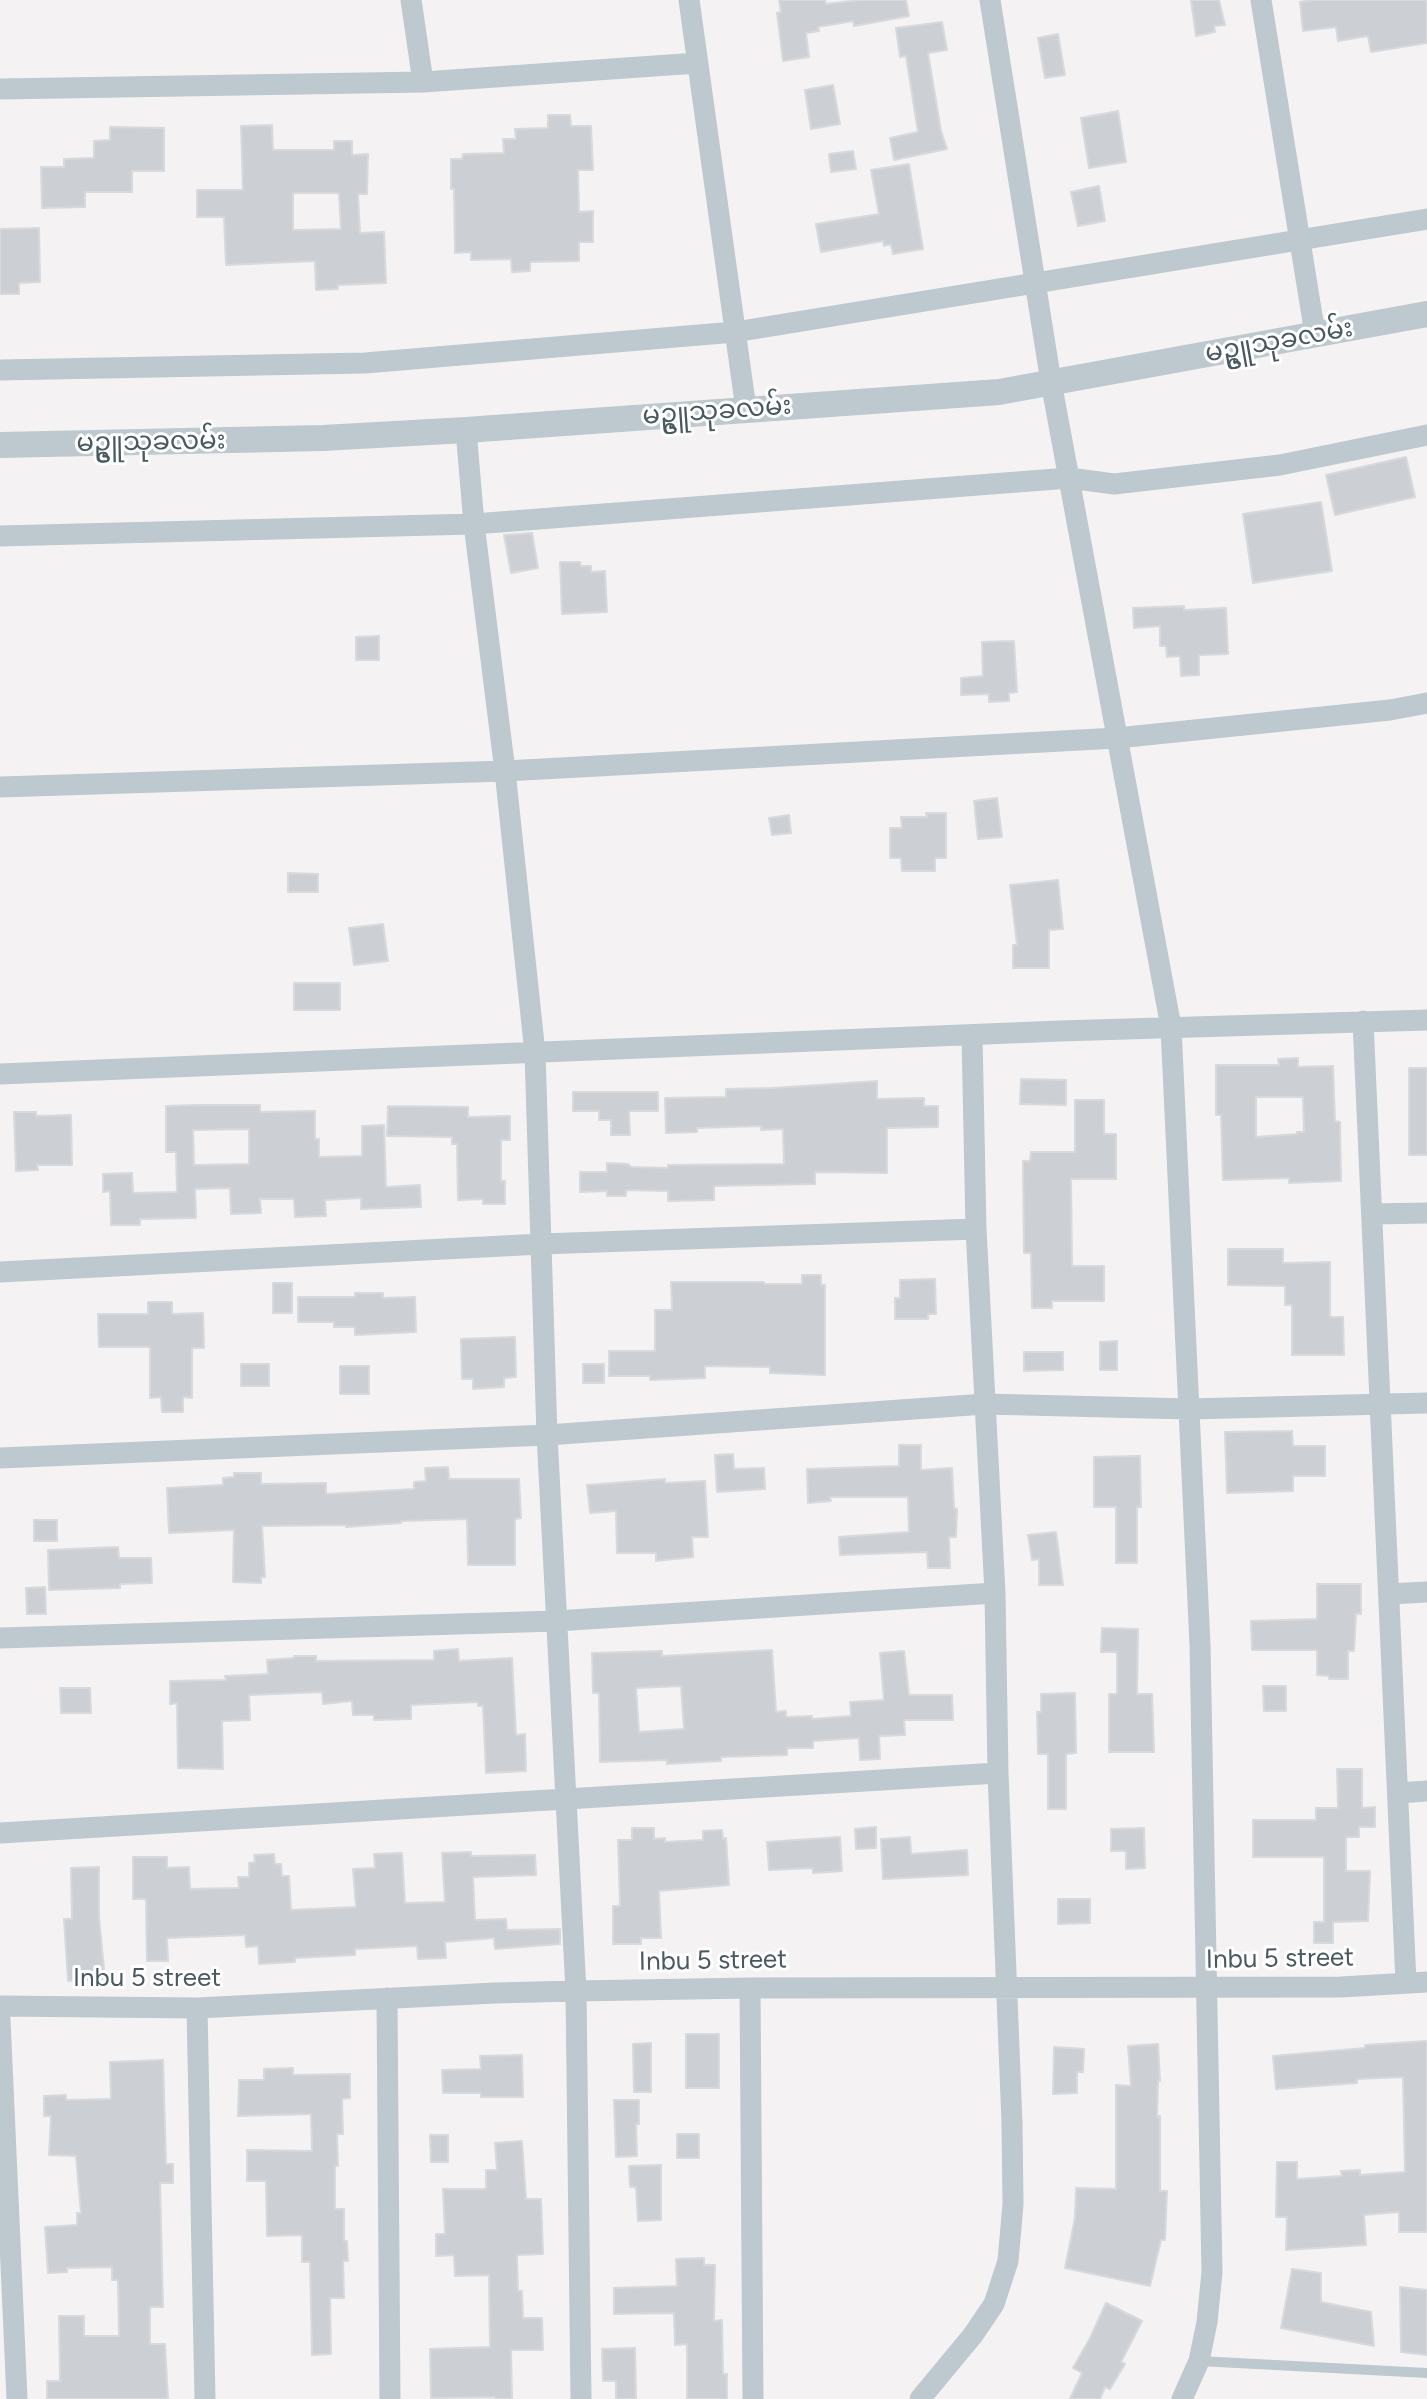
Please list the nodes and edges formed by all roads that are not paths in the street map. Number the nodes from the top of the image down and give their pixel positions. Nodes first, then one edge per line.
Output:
1 (411, 0) edge
2 (689, 0) edge
3 (990, 0) edge
4 (1261, 0) edge
5 (698, 63) junction
6 (424, 82) junction
7 (0, 89) edge
8 (1427, 219) edge
9 (1300, 241) junction
10 (1035, 283) junction
11 (1427, 314) edge
12 (735, 332) junction
13 (1315, 334) junction
14 (0, 370) edge
15 (1051, 382) junction
16 (746, 409) junction
17 (466, 430) junction
18 (1427, 435) edge
19 (0, 445) edge
20 (1069, 478) junction
21 (474, 524) junction
22 (0, 536) edge
23 (1427, 703) edge
24 (1117, 737) junction
25 (505, 771) junction
26 (0, 786) edge
27 (1427, 1020) edge
28 (1363, 1021) junction
29 (1171, 1027) junction
30 (972, 1034) junction
31 (535, 1053) junction
32 (0, 1074) edge
33 (1427, 1213) edge
34 (1372, 1214) junction
35 (976, 1229) junction
36 (541, 1244) junction
37 (0, 1272) edge
38 (1427, 1403) edge
39 (985, 1404) junction
40 (1381, 1404) junction
41 (1189, 1409) junction
42 (547, 1436) junction
43 (0, 1458) edge
44 (1427, 1592) edge
45 (995, 1593) junction
46 (1389, 1594) junction
47 (556, 1621) junction
48 (0, 1638) edge
49 (998, 1773) junction
50 (1427, 1791) edge
51 (1398, 1793) junction
52 (564, 1801) junction
53 (0, 1833) edge
54 (1416, 1983) edge
55 (1005, 1987) junction
56 (750, 1988) junction
57 (1205, 1988) junction
58 (576, 1991) junction
59 (387, 1998) junction
60 (0, 2007) edge
61 (197, 2008) junction
62 (0, 2019) edge
63 (1199, 2361) junction
64 (1427, 2373) edge
65 (17, 2399) edge
66 (205, 2399) edge
67 (390, 2399) edge
68 (581, 2399) edge
69 (752, 2399) edge
70 (920, 2399) edge
71 (1182, 2399) edge

1 - 6 street
2 - 5 street
3 - 10 street
4 - 9 street
5 - 6 street
5 - 12 street
6 - 7 street
8 - 9 street
9 - 10 street
9 - 13 street
10 - 12 street
10 - 15 street
11 - 13 street, မဥ္ဇူသုခလမ်း
12 - 14 street
12 - 16 street
13 - 15 street, မဥ္ဇူသုခလမ်း
15 - 16 street, မဥ္ဇူသုခလမ်း
15 - 20 street
16 - 17 street, မဥ္ဇူသုခလမ်း
17 - 19 street, မဥ္ဇူသုခလမ်း
17 - 21 street
18 - 20 street
20 - 21 street
20 - 24 street
21 - 22 street
21 - 25 street
23 - 24 street
24 - 25 street
24 - 29 street
25 - 26 street
25 - 31 street
27 - 28 street
28 - 29 street
28 - 34 street
29 - 30 street
29 - 41 street
30 - 31 street
30 - 35 street
31 - 32 street
31 - 36 street
33 - 34 street
34 - 40 street
35 - 36 street
35 - 39 street
36 - 37 street
36 - 42 street
38 - 40 street
39 - 41 street
39 - 42 street
39 - 45 street
40 - 41 street
40 - 46 street
41 - 57 street
42 - 43 street
42 - 47 street
44 - 46 street
45 - 47 street
45 - 49 street
46 - 51 street
47 - 48 street
47 - 52 street
49 - 52 street
49 - 55 street
50 - 51 street
51 - 54 street
52 - 53 street
52 - 58 street
54 - 57 street, Inbu 5 street
55 - 56 street, Inbu 5 street
55 - 57 street, Inbu 5 street
55 - 70 street
56 - 58 street, Inbu 5 street
56 - 69 street
57 - 63 street
58 - 59 street, Inbu 5 street
58 - 68 street
59 - 61 street, Inbu 5 street
59 - 67 street
60 - 61 street, Inbu 5 street
61 - 66 street
62 - 65 street
63 - 64 lane
63 - 71 street

